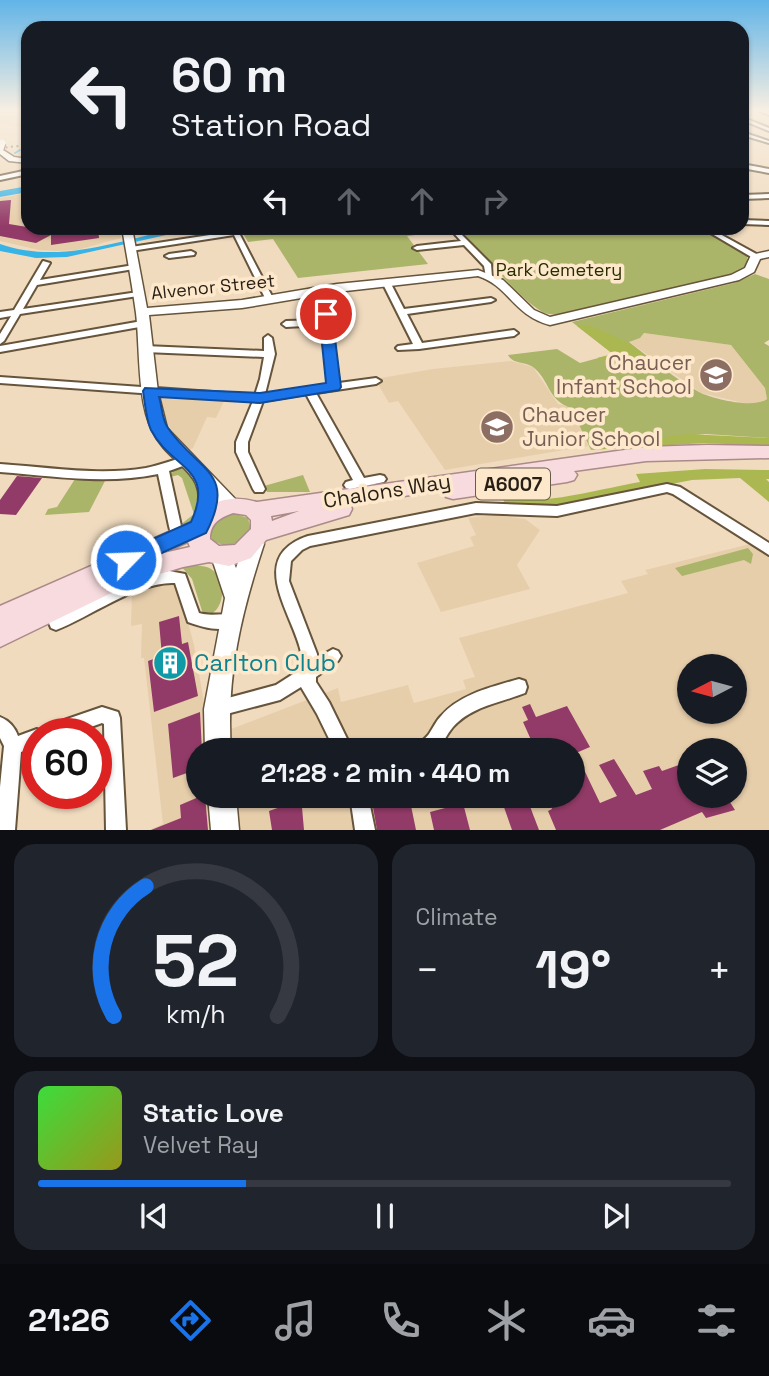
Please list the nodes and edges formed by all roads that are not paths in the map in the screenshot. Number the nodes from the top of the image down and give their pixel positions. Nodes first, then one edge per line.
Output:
1 (4, 149) edge
2 (21, 157) edge
3 (749, 167) edge
4 (769, 171) edge
5 (21, 174) edge
6 (0, 178) edge
7 (749, 196) edge
8 (769, 197) edge
9 (749, 222) edge
10 (769, 223) edge
11 (216, 235) edge
12 (238, 235) edge
13 (459, 235) edge
14 (718, 235) edge
15 (129, 239) edge
16 (179, 241) junction
17 (466, 243) junction
18 (417, 248) dead end
19 (769, 254) edge
20 (169, 256) dead end
21 (756, 256) junction
22 (46, 263) dead end
23 (134, 268) junction
24 (489, 275) junction
25 (386, 282) junction
26 (36, 283) junction
27 (138, 293) junction
28 (309, 293) junction
29 (270, 300) junction
30 (491, 300) dead end
31 (401, 312) junction
32 (17, 314) junction
33 (0, 315) edge
34 (142, 318) junction
35 (328, 322) junction
36 (286, 324) dead end
37 (514, 333) dead end
38 (268, 338) dead end
39 (0, 341) edge
40 (418, 346) junction
41 (401, 348) dead end
42 (0, 349) edge
43 (145, 349) junction
44 (270, 354) junction
45 (0, 380) edge
46 (376, 381) dead end
47 (334, 387) junction
48 (309, 390) junction
49 (150, 391) junction
50 (260, 398) junction
51 (769, 452) edge
52 (187, 460) junction
53 (769, 463) edge
54 (0, 468) edge
55 (163, 470) junction
56 (380, 479) dead end
57 (206, 480) junction
58 (257, 499) junction
59 (232, 505) junction
60 (202, 523) junction
61 (175, 526) dead end
62 (258, 539) junction
63 (769, 550) edge
64 (216, 554) junction
65 (236, 598) junction
66 (0, 618) edge
67 (232, 621) junction
68 (56, 624) dead end
69 (0, 635) edge
70 (333, 656) dead end
71 (308, 674) junction
72 (519, 687) dead end
73 (216, 709) junction
74 (112, 718) edge
75 (0, 725) edge
76 (217, 738) edge
77 (338, 738) edge
78 (434, 738) edge
79 (21, 743) edge
80 (13, 746) junction
81 (223, 808) edge
82 (361, 808) edge
83 (5, 830) edge
84 (116, 830) edge
85 (225, 830) edge
86 (365, 830) edge

1 - 2 street
3 - 4 street
5 - 6 street
7 - 8 street
9 - 10 street
11 - 16 street
12 - 29 street
13 - 17 street
14 - 21 street
15 - 16 street
15 - 23 street
16 - 20 street
17 - 18 street
17 - 24 street
19 - 21 street
21 - 24 street
22 - 26 street
23 - 26 street
23 - 27 street
24 - 25 street, Alvenor Street
25 - 28 street, Alvenor Street
25 - 31 street
26 - 32 street
27 - 32 street
27 - 34 street
28 - 29 street, Alvenor Street
28 - 35 street
29 - 34 street, Alvenor Street
30 - 31 street
31 - 40 street
32 - 33 street
32 - 39 street
34 - 42 street
34 - 43 street
35 - 36 street
35 - 47 street
37 - 40 street
38 - 44 street
40 - 41 street
43 - 44 street
43 - 49 street
44 - 50 street
45 - 49 street
46 - 47 street
47 - 48 street
48 - 50 street
48 - 56 street
49 - 50 street
49 - 52 street
50 - 58 street
51 - 58 main road, Chalons Way / A6007
52 - 55 street
52 - 57 street
53 - 62 main road, Chalons Way / A6007
54 - 55 street
55 - 61 street
57 - 59 street
57 - 60 street
58 - 59 main road
58 - 62 main road
59 - 60 main road
60 - 64 main road
60 - 66 main road
62 - 64 main road
62 - 65 street
63 - 71 street
64 - 65 street
64 - 69 main road
65 - 67 street
67 - 68 street
67 - 73 street
70 - 71 street
71 - 73 street
71 - 77 street
72 - 78 street
73 - 76 street
74 - 84 street
75 - 80 street
79 - 80 street
80 - 83 street
81 - 85 street
82 - 86 street

